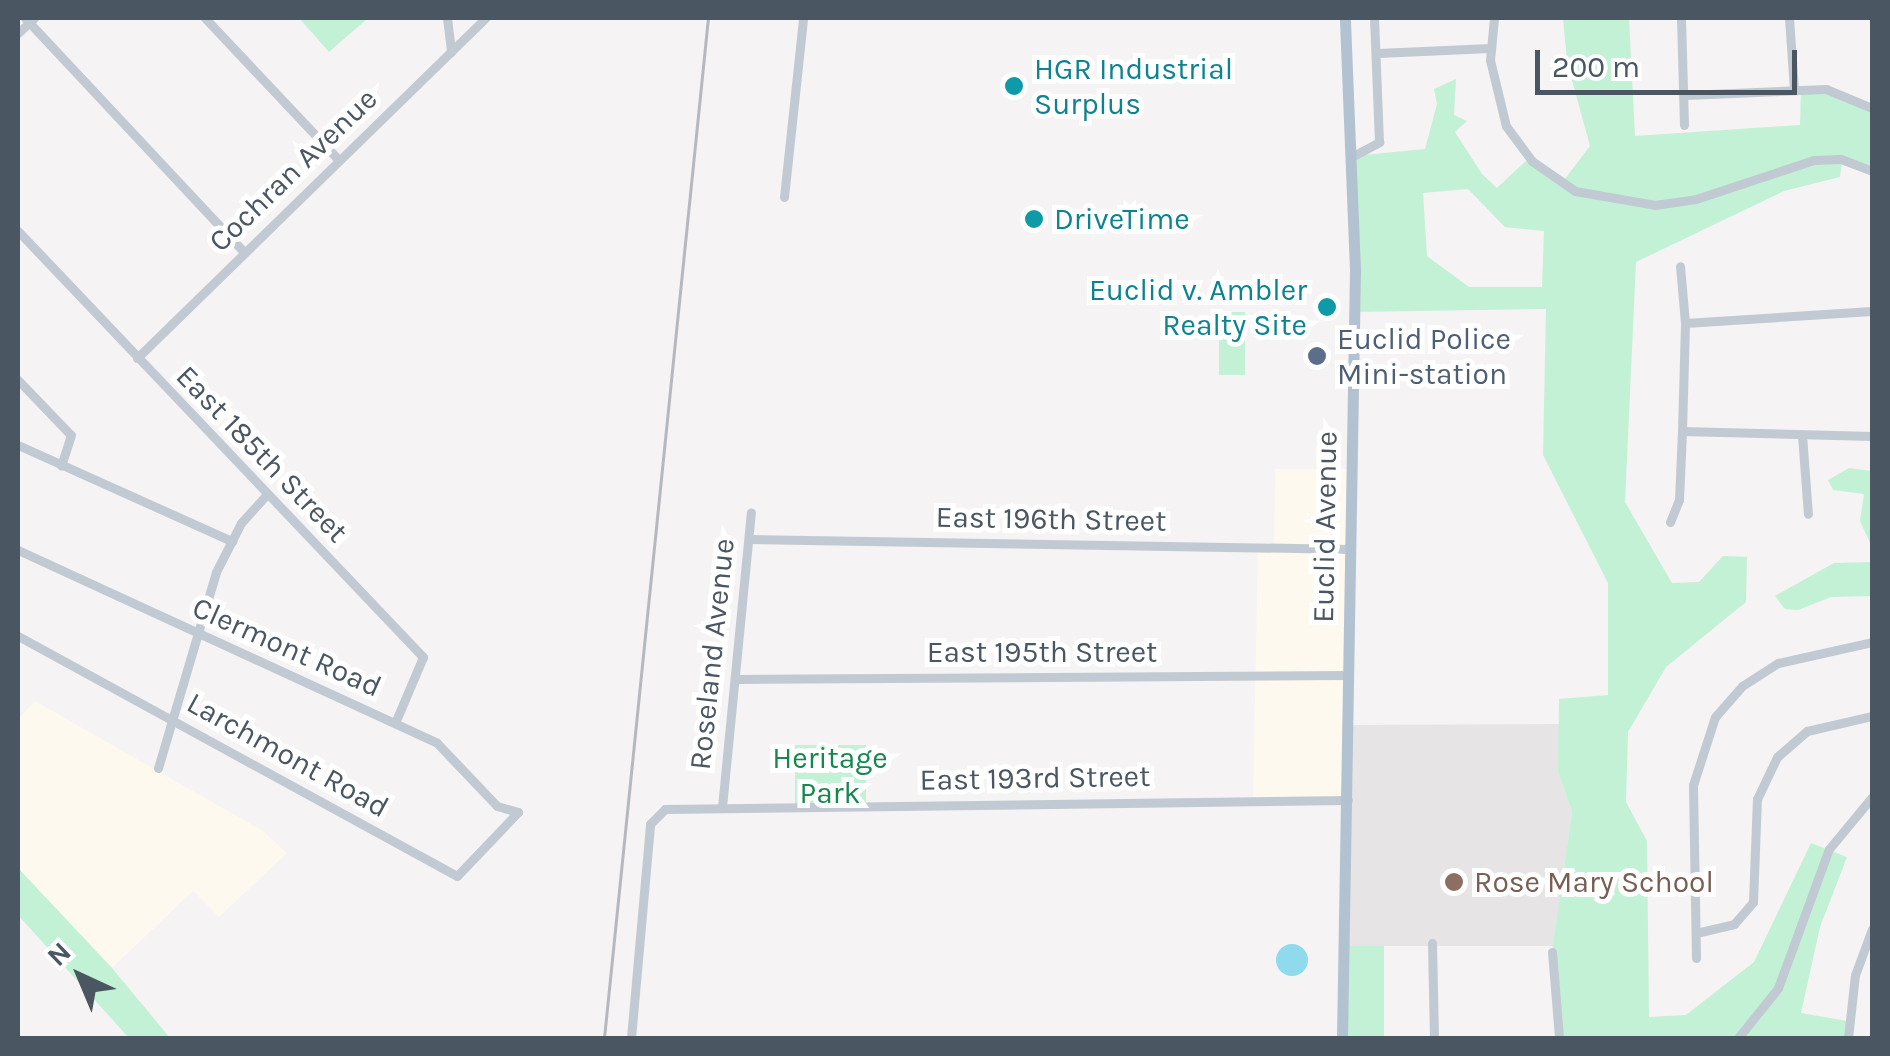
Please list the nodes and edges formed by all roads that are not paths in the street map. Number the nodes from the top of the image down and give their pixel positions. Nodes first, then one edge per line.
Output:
1 (204, 18) edge
2 (447, 18) edge
3 (485, 18) edge
4 (803, 18) edge
5 (1345, 18) edge
6 (1374, 18) edge
7 (1494, 18) edge
8 (1680, 18) edge
9 (1789, 18) edge
10 (29, 19) edge
11 (18, 34) edge
12 (1490, 48) junction
13 (451, 52) junction
14 (1378, 53) junction
15 (1794, 89) junction
16 (1686, 94) junction
17 (1872, 108) edge
18 (1684, 125) dead end
19 (1353, 156) junction
20 (339, 160) junction
21 (1872, 171) edge
22 (784, 197) dead end
23 (18, 231) edge
24 (244, 252) junction
25 (1680, 266) dead end
26 (1872, 311) edge
27 (1686, 323) junction
28 (137, 358) junction
29 (18, 380) edge
30 (1682, 431) junction
31 (1802, 435) junction
32 (1872, 436) edge
33 (18, 445) edge
34 (61, 465) junction
35 (266, 495) junction
36 (752, 512) dead end
37 (1808, 514) dead end
38 (1670, 522) dead end
39 (750, 540) junction
40 (232, 541) junction
41 (1351, 549) junction
42 (18, 550) edge
43 (197, 634) junction
44 (18, 636) edge
45 (1872, 642) edge
46 (1348, 675) junction
47 (738, 680) junction
48 (1872, 716) edge
49 (172, 720) junction
50 (395, 723) junction
51 (158, 768) dead end
52 (1872, 797) edge
53 (1348, 800) junction
54 (722, 807) junction
55 (518, 812) joint
56 (1872, 928) edge
57 (1696, 934) junction
58 (1432, 943) dead end
59 (1552, 952) dead end
60 (1696, 958) dead end
61 (631, 1038) edge
62 (1342, 1038) edge
63 (1434, 1038) edge
64 (1559, 1038) edge
65 (1738, 1038) edge
66 (1848, 1038) edge

1 - 20 street
2 - 13 street
3 - 13 street, Cochran Avenue
4 - 22 street
5 - 19 main road, Euclid Avenue
6 - 14 street
7 - 12 street
8 - 16 street
9 - 15 street
10 - 11 street
10 - 24 street
12 - 14 street
12 - 21 street
13 - 20 street, Cochran Avenue
14 - 19 street
15 - 16 street
15 - 17 street
16 - 18 street
19 - 41 main road, Euclid Avenue
20 - 24 street, Cochran Avenue
23 - 28 street, East 185th Street
24 - 28 street, Cochran Avenue
25 - 27 street
26 - 27 street
27 - 30 street
28 - 35 street, East 185th Street
29 - 34 street
30 - 31 street
30 - 38 street
31 - 32 street
31 - 37 street
33 - 34 street
34 - 40 street
35 - 40 street
35 - 50 street, East 185th Street
36 - 39 street, Roseland Avenue
39 - 41 street, East 196th Street
39 - 47 street, Roseland Avenue
40 - 43 street
41 - 46 main road, Euclid Avenue
42 - 43 street, Clermont Road
43 - 49 street
43 - 50 street, Clermont Road
44 - 49 street, Larchmont Road
45 - 57 street
46 - 47 street, East 195th Street
46 - 53 main road, Euclid Avenue
47 - 54 street, Roseland Avenue
48 - 57 street
49 - 51 street
49 - 55 street, Larchmont Road
50 - 55 street, Clermont Road
52 - 65 street
53 - 54 street, East 193rd Street
53 - 62 main road, Euclid Avenue
54 - 61 street, Roseland Avenue
56 - 66 street
57 - 60 street
58 - 63 street
59 - 64 street

